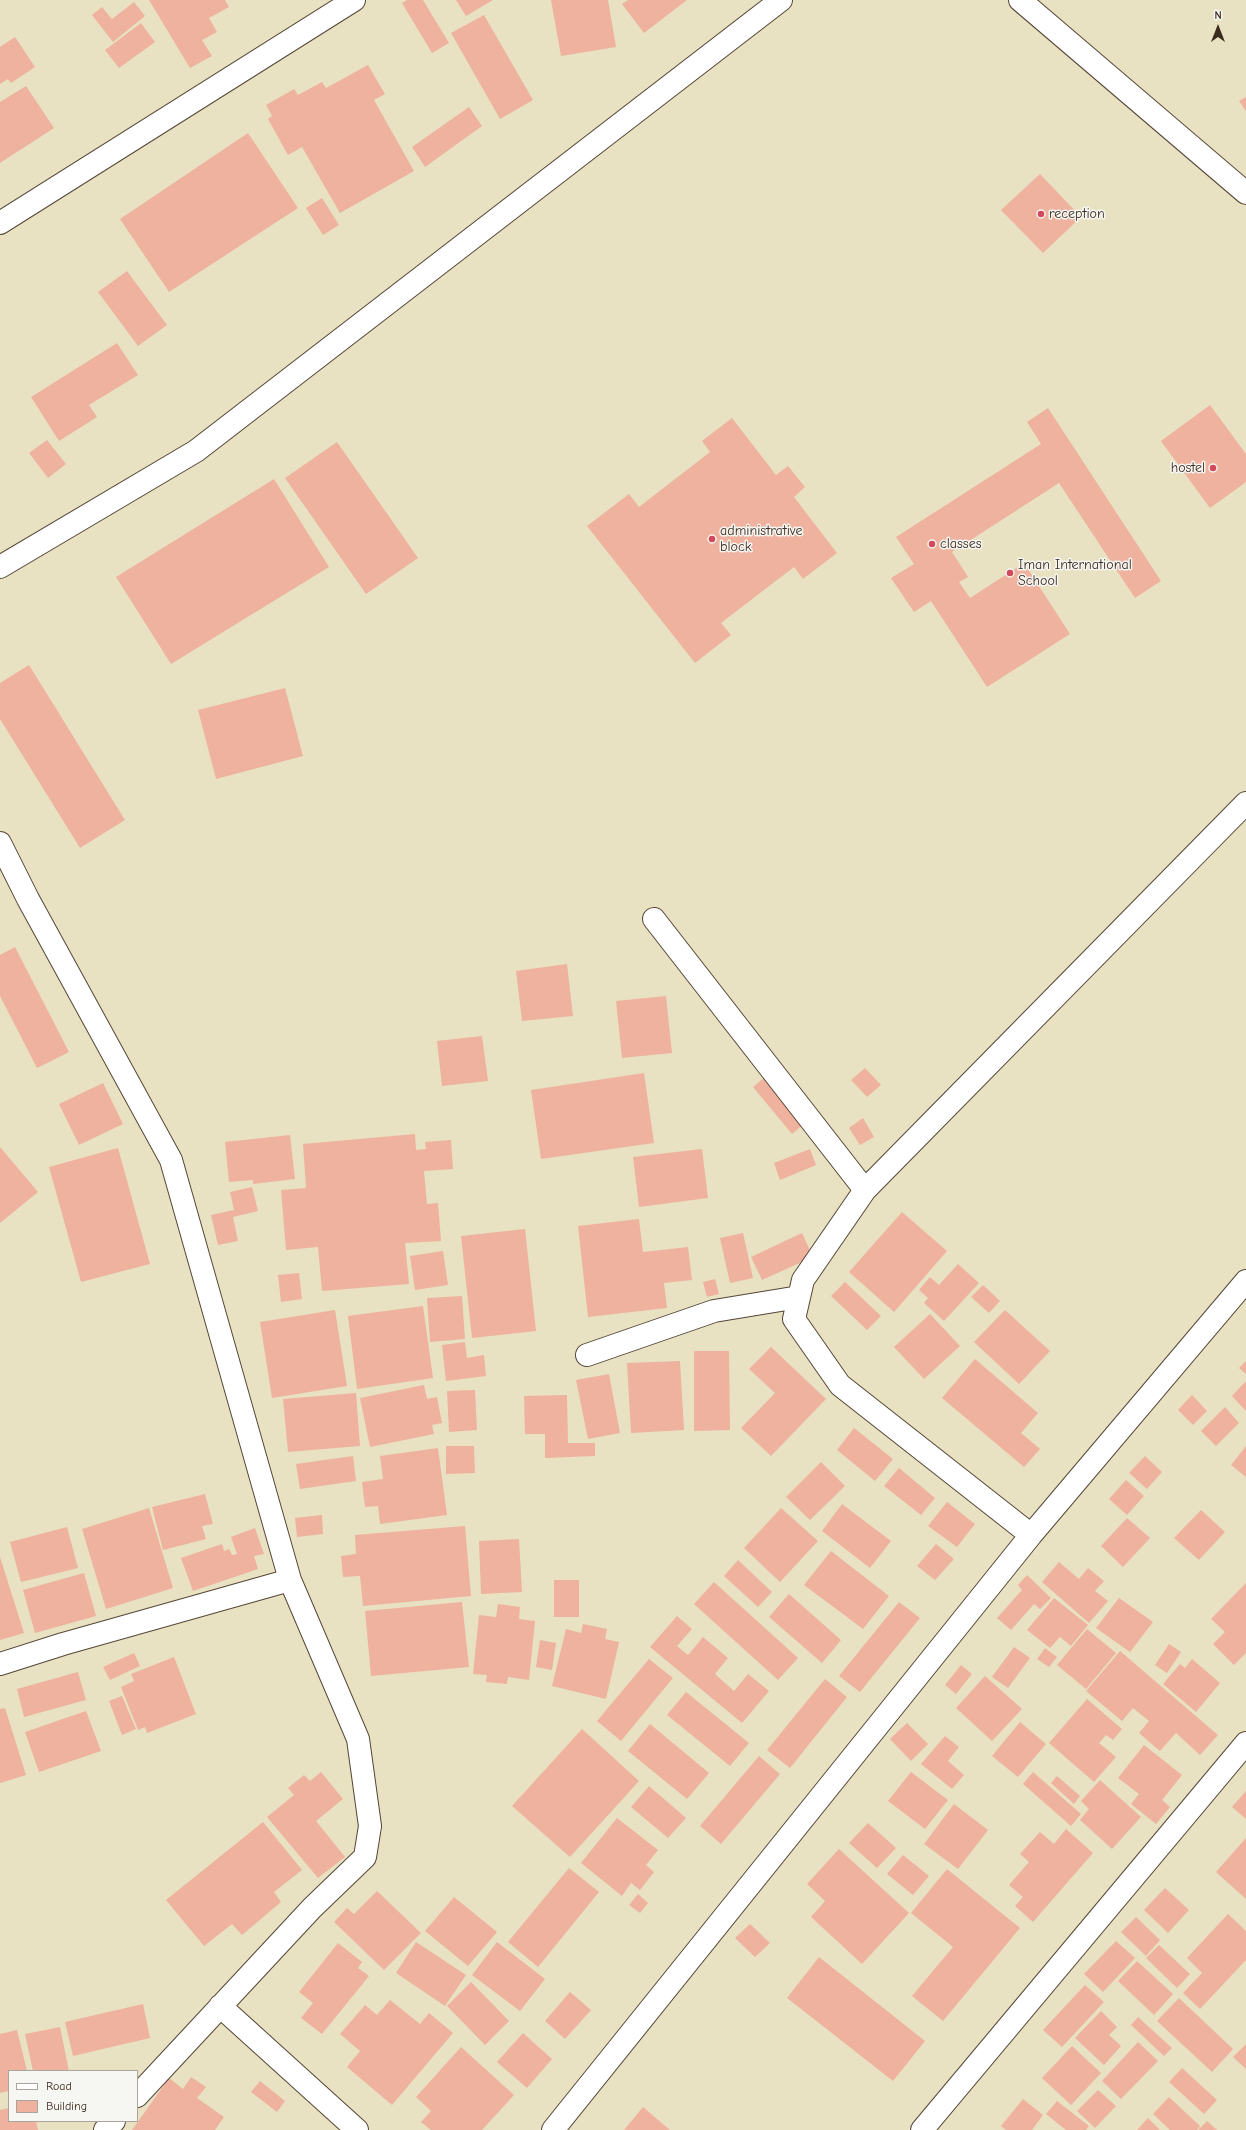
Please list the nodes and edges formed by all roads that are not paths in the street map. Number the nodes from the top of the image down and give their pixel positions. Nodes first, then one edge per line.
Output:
1 (354, 0) edge
2 (781, 0) edge
3 (1020, 0) edge
4 (1246, 193) edge
5 (0, 223) edge
6 (0, 566) edge
7 (1246, 803) edge
8 (0, 843) edge
9 (654, 919) dead end
10 (865, 1190) junction
11 (1246, 1281) edge
12 (799, 1297) junction
13 (587, 1355) dead end
14 (1030, 1535) junction
15 (290, 1580) junction
16 (0, 1664) edge
17 (1246, 1743) edge
18 (220, 2006) junction
19 (138, 2095) edge
20 (113, 2122) edge
21 (105, 2130) edge
22 (357, 2130) edge
23 (553, 2130) edge
24 (922, 2130) edge

1 - 5 street
2 - 6 street
3 - 4 street
7 - 10 street
8 - 15 street
9 - 10 street
10 - 12 street
11 - 14 street
12 - 13 street
12 - 14 street
14 - 23 street
15 - 16 street
15 - 18 street
17 - 24 street
18 - 19 street
18 - 22 street
20 - 21 street

